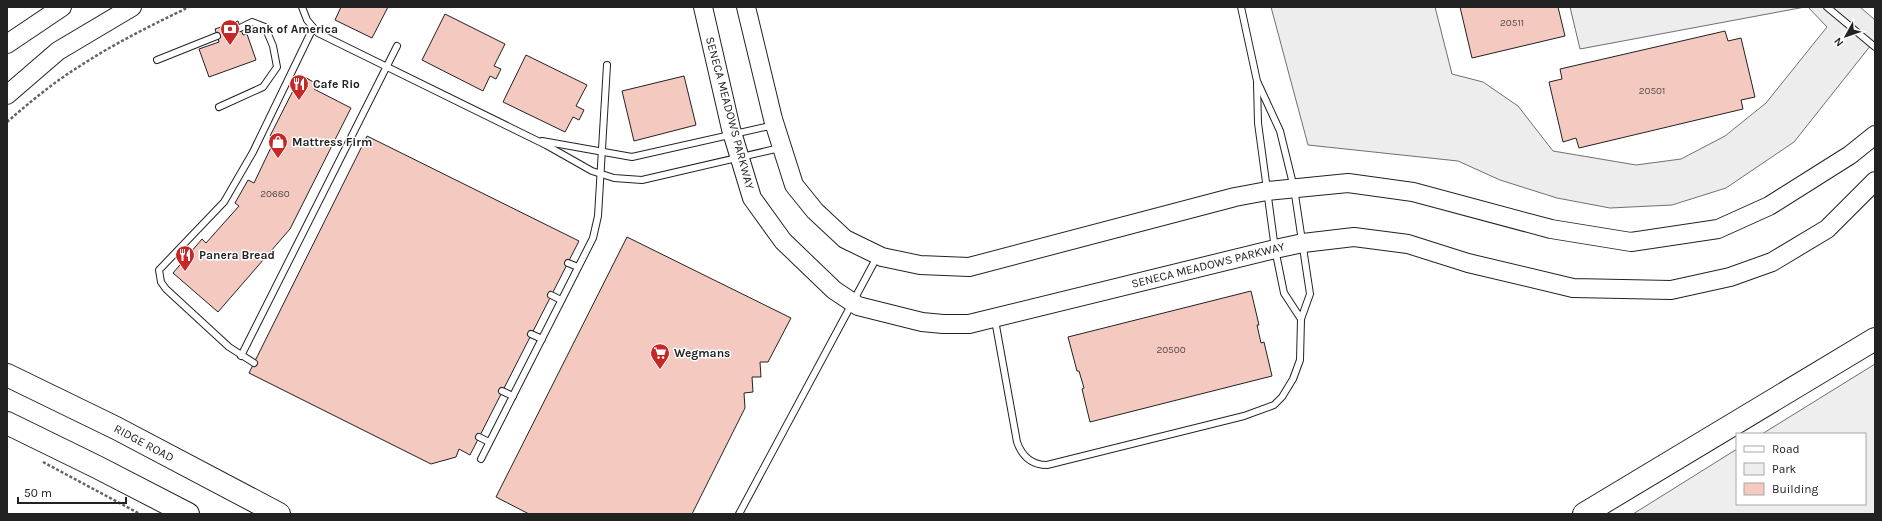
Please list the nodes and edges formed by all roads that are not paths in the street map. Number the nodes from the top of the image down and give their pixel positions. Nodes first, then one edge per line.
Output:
1 (62, 7) edge
2 (132, 7) edge
3 (302, 7) edge
4 (702, 7) edge
5 (746, 7) edge
6 (1241, 7) edge
7 (1827, 7) edge
8 (240, 28) dead end
9 (313, 28) junction
10 (218, 36) dead end
11 (7, 44) edge
12 (397, 46) dead end
13 (1875, 47) edge
14 (156, 60) dead end
15 (607, 65) dead end
16 (386, 66) junction
17 (1258, 81) junction
18 (7, 95) edge
19 (219, 107) dead end
20 (774, 125) junction
21 (733, 134) junction
22 (1875, 135) edge
23 (533, 139) junction
24 (782, 147) junction
25 (602, 152) junction
26 (739, 156) junction
27 (600, 174) junction
28 (1875, 181) edge
29 (1294, 188) junction
30 (1267, 191) junction
31 (1302, 243) junction
32 (1275, 249) junction
33 (878, 255) junction
34 (568, 263) dead end
35 (578, 267) junction
36 (551, 295) dead end
37 (561, 300) junction
38 (853, 302) junction
39 (994, 318) junction
40 (1301, 319) junction
41 (531, 334) dead end
42 (542, 339) junction
43 (1875, 339) edge
44 (241, 356) junction
45 (254, 363) dead end
46 (7, 375) edge
47 (502, 391) dead end
48 (512, 396) junction
49 (7, 423) edge
50 (479, 437) dead end
51 (489, 442) junction
52 (481, 459) dead end
53 (188, 514) edge
54 (279, 514) edge
55 (739, 514) edge
56 (1584, 514) edge

1 - 11 street
2 - 18 street
3 - 9 lane
4 - 21 street, SENECA MEADOWS PARKWAY
5 - 20 street
6 - 17 lane
7 - 13 lane
8 - 19 lane
9 - 16 lane
9 - 44 lane
10 - 14 lane
12 - 16 lane
15 - 25 lane
16 - 23 lane
16 - 44 lane
17 - 29 lane
17 - 30 lane
20 - 21 lane
20 - 24 street
21 - 25 lane
21 - 26 street, SENECA MEADOWS PARKWAY
22 - 29 street
23 - 25 lane
23 - 27 lane
24 - 26 lane
24 - 33 street
25 - 27 lane
26 - 27 lane
26 - 38 street, SENECA MEADOWS PARKWAY
27 - 35 lane
28 - 31 street, SENECA MEADOWS PARKWAY
29 - 30 street
29 - 31 lane
30 - 32 lane
30 - 33 street
31 - 32 street, SENECA MEADOWS PARKWAY
31 - 40 lane
32 - 39 street, SENECA MEADOWS PARKWAY
32 - 40 lane
33 - 38 lane
34 - 35 lane
35 - 37 lane
36 - 37 lane
37 - 42 lane
38 - 39 street, SENECA MEADOWS PARKWAY
38 - 55 lane
39 - 40 lane
41 - 42 lane
42 - 48 lane
43 - 56 highway
44 - 45 lane
46 - 54 highway, RIDGE ROAD
47 - 48 lane
48 - 51 lane
49 - 53 highway
50 - 51 lane
51 - 52 lane

